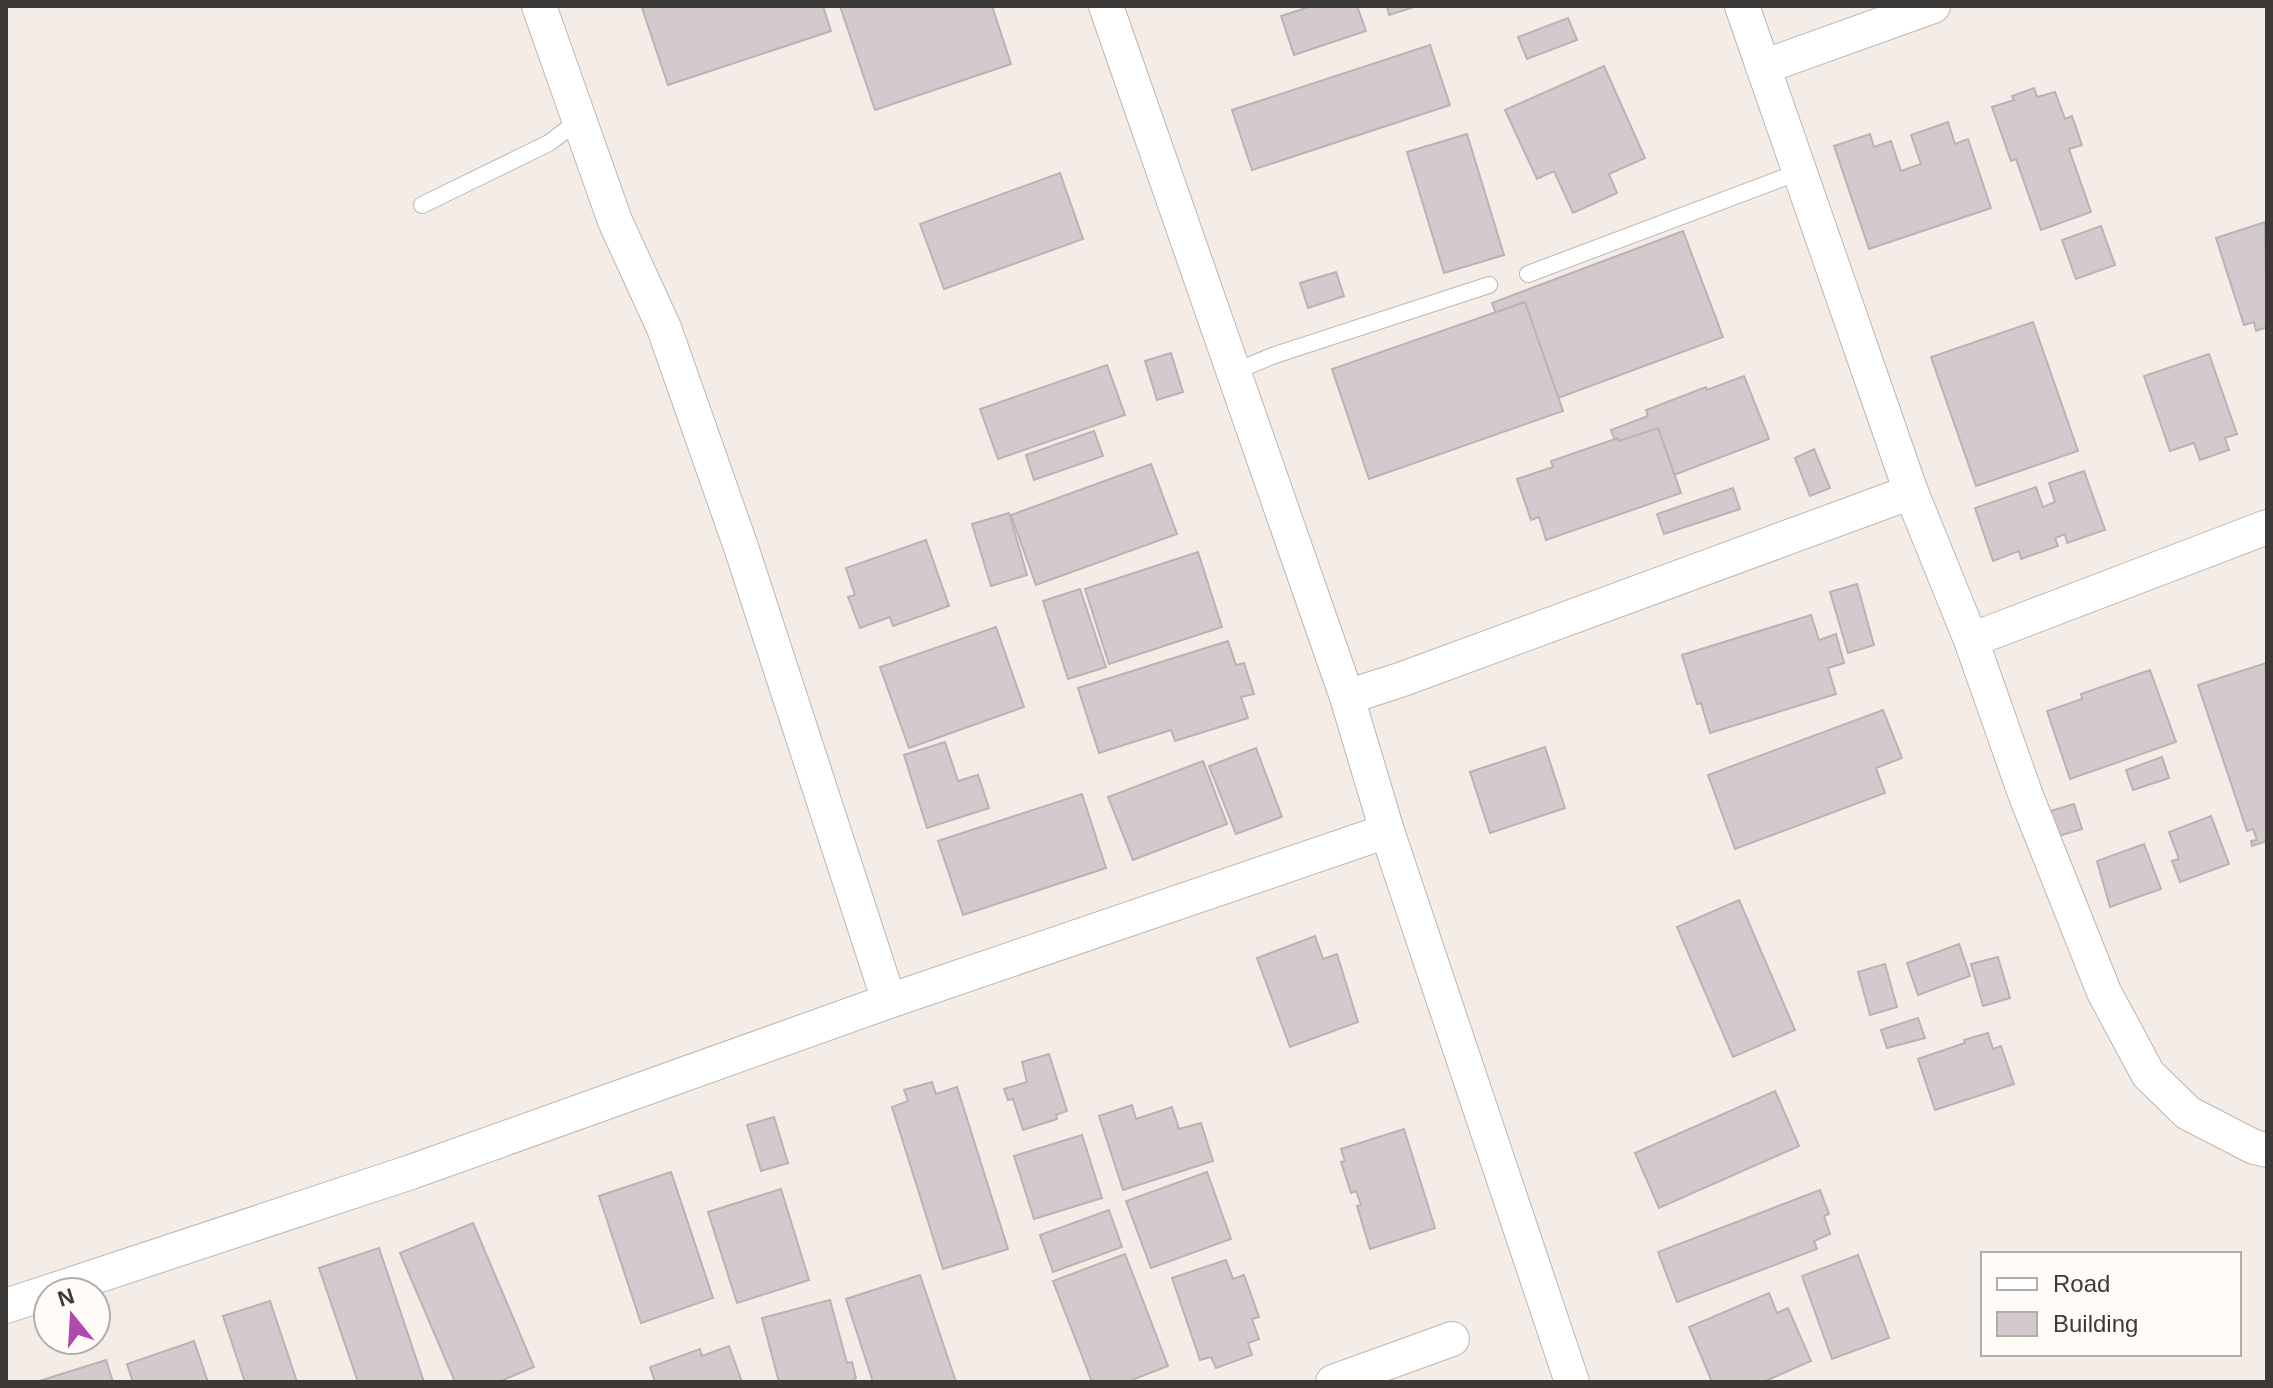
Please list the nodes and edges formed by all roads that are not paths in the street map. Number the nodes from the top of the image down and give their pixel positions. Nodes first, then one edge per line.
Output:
1 (539, 6) edge
2 (1106, 6) edge
3 (1742, 6) edge
4 (1933, 6) edge
5 (1763, 67) junction
6 (578, 121) junction
7 (1799, 172) junction
8 (422, 205) dead end
9 (1528, 274) dead end
10 (1489, 285) dead end
11 (1234, 372) junction
12 (1911, 492) junction
13 (2267, 527) edge
14 (1971, 640) junction
15 (1347, 697) junction
16 (1387, 831) junction
17 (889, 1001) junction
18 (2267, 1150) edge
19 (6, 1306) edge
20 (1452, 1339) dead end
21 (1333, 1382) edge
22 (1572, 1382) edge

1 - 6 street
2 - 11 street
3 - 5 street
4 - 5 street
5 - 7 street
6 - 8 lane
6 - 17 street
7 - 9 lane
7 - 12 street
10 - 11 lane
11 - 15 street
12 - 14 street
12 - 15 street
13 - 14 street
14 - 18 street
15 - 16 street
16 - 17 street
16 - 22 street
17 - 19 street
20 - 21 street

